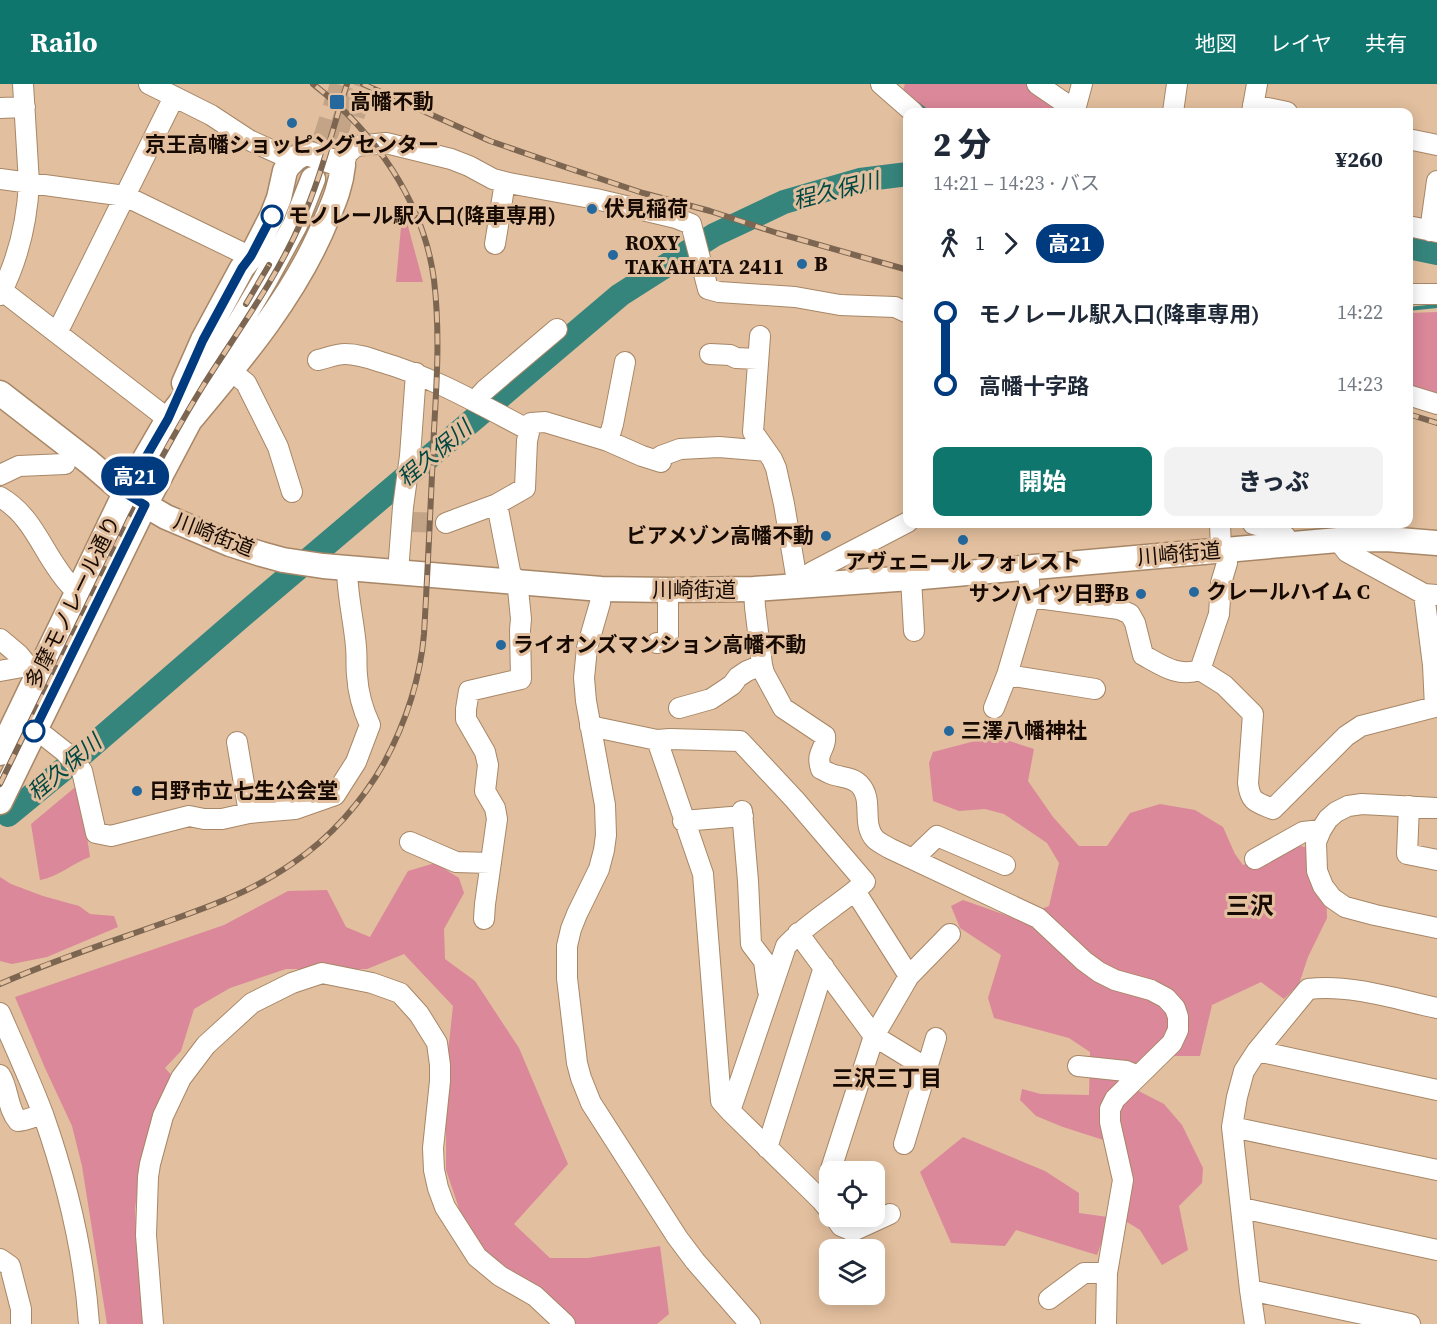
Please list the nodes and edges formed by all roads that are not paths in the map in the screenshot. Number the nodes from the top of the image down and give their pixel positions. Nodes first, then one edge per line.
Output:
1 (23, 84) edge
2 (149, 84) edge
3 (1037, 84) edge
4 (1082, 84) edge
5 (1177, 84) edge
6 (1257, 84) edge
7 (892, 88) edge
8 (174, 97) junction
9 (25, 107) junction
10 (0, 108) edge
11 (910, 108) edge
12 (1070, 108) edge
13 (1075, 108) edge
14 (1174, 108) edge
15 (1253, 108) edge
16 (1413, 140) edge
17 (1437, 146) edge
18 (292, 162) junction
19 (343, 165) junction
20 (0, 179) edge
21 (313, 180) tunnel mouth
22 (1437, 181) edge
23 (505, 182) junction
24 (29, 183) junction
25 (126, 196) junction
26 (1413, 227) edge
27 (1433, 232) edge
28 (495, 244) dead end
29 (251, 256) junction
30 (1, 292) edge
31 (1413, 294) edge
32 (1437, 294) edge
33 (903, 310) edge
34 (557, 329) dead end
35 (57, 333) junction
36 (760, 336) dead end
37 (710, 354) dead end
38 (758, 359) junction
39 (318, 360) dead end
40 (625, 362) dead end
41 (231, 371) junction
42 (416, 374) junction
43 (0, 393) edge
44 (1413, 397) edge
45 (475, 401) junction
46 (1437, 404) edge
47 (180, 419) junction
48 (529, 430) junction
49 (608, 441) junction
50 (766, 451) junction
51 (65, 464) dead end
52 (0, 475) edge
53 (292, 492) dead end
54 (0, 496) edge
55 (135, 499) junction
56 (497, 504) junction
57 (446, 523) tunnel mouth
58 (903, 525) edge
59 (1220, 528) edge
60 (1278, 532) edge
61 (1338, 540) junction
62 (1437, 543) edge
63 (1221, 550) junction
64 (1028, 567) junction
65 (347, 568) junction
66 (398, 572) junction
67 (911, 578) junction
68 (515, 581) junction
69 (798, 587) junction
70 (602, 589) junction
71 (754, 589) junction
72 (668, 590) junction
73 (1430, 595) edge
74 (1030, 597) junction
75 (87, 598) junction
76 (914, 631) dead end
77 (0, 639) edge
78 (657, 643) dead end
79 (68, 664) junction
80 (762, 665) junction
81 (35, 667) junction
82 (1200, 670) junction
83 (0, 671) edge
84 (1007, 675) junction
85 (1095, 689) dead end
86 (679, 708) dead end
87 (993, 708) dead end
88 (590, 726) junction
89 (34, 731) junction
90 (657, 740) junction
91 (237, 742) dead end
92 (0, 753) edge
93 (0, 802) edge
94 (1408, 806) junction
95 (1437, 808) edge
96 (249, 813) junction
97 (683, 821) junction
98 (1321, 830) junction
99 (410, 842) dead end
100 (913, 859) junction
101 (1255, 859) dead end
102 (1437, 860) edge
103 (491, 863) junction
104 (1005, 865) dead end
105 (855, 891) junction
106 (484, 919) dead end
107 (1437, 928) edge
108 (798, 933) junction
109 (950, 934) dead end
110 (824, 967) junction
111 (909, 976) junction
112 (769, 999) junction
113 (1437, 1008) edge
114 (0, 1013) edge
115 (874, 1036) junction
116 (936, 1038) dead end
117 (1257, 1051) junction
118 (1075, 1068) dead end
119 (928, 1069) junction
120 (0, 1074) edge
121 (1138, 1076) junction
122 (1437, 1090) edge
123 (730, 1111) junction
124 (42, 1114) junction
125 (1232, 1127) junction
126 (904, 1144) dead end
127 (767, 1148) junction
128 (834, 1161) edge
129 (1437, 1170) edge
130 (819, 1200) edge
131 (1242, 1208) junction
132 (891, 1214) dead end
133 (885, 1217) edge
134 (843, 1227) edge
135 (862, 1227) edge
136 (1437, 1250) edge
137 (0, 1260) edge
138 (1107, 1273) junction
139 (1250, 1290) junction
140 (1049, 1299) dead end
141 (1358, 1319) edge
142 (21, 1324) edge
143 (88, 1324) edge
144 (153, 1324) edge
145 (565, 1324) edge
146 (750, 1324) edge
147 (1106, 1324) edge
148 (1255, 1324) edge
149 (1410, 1324) edge

1 - 9 street
2 - 8 street
3 - 12 street
4 - 13 street
5 - 14 street
6 - 15 street
7 - 11 street
8 - 18 street
8 - 25 street
9 - 10 street
9 - 24 street
16 - 17 street
18 - 19 main road
18 - 29 main road
19 - 23 street
19 - 41 main road
20 - 24 street
21 - 47 main road, 多摩モノレール通り
22 - 27 street
23 - 28 street
23 - 33 street
24 - 25 street
24 - 30 street
25 - 29 street
25 - 35 street
26 - 27 street
29 - 47 main road
30 - 35 street
31 - 32 street
34 - 45 street
35 - 47 street
36 - 38 street
37 - 38 street
38 - 50 street
39 - 42 street
40 - 49 street
41 - 47 main road
41 - 53 street
42 - 45 street
42 - 66 street
43 - 55 main road, 川崎街道
44 - 46 street
45 - 48 street
47 - 55 main road, 多摩モノレール通り
48 - 49 street
48 - 56 street
49 - 50 street
50 - 69 street
51 - 52 street
54 - 75 street
55 - 65 main road, 川崎街道
55 - 75 main road, 多摩モノレール通り
56 - 57 street
56 - 68 street
58 - 69 street
59 - 63 street
60 - 61 main road, 川崎街道
60 - 63 main road, 川崎街道
61 - 62 main road, 川崎街道
61 - 73 street
63 - 64 main road, 川崎街道
63 - 82 street
64 - 67 main road, 川崎街道
64 - 74 street
65 - 66 main road, 川崎街道
65 - 96 street
66 - 68 main road, 川崎街道
67 - 69 main road, 川崎街道
67 - 76 street
68 - 70 main road, 川崎街道
68 - 103 street
69 - 71 main road, 川崎街道
70 - 72 main road, 川崎街道
70 - 88 street
71 - 72 main road, 川崎街道
71 - 80 street
72 - 78 street
73 - 82 street
74 - 82 street
74 - 84 street
75 - 79 main road, 多摩モノレール通り
75 - 81 main road, 多摩モノレール通り
77 - 81 street
79 - 81 street
79 - 89 main road, 多摩モノレール通り
80 - 86 street
80 - 100 street
81 - 83 street
81 - 92 main road, 多摩モノレール通り
84 - 85 street
84 - 87 street
88 - 90 street
88 - 146 street
89 - 93 main road, 多摩モノレール通り
89 - 96 street
90 - 97 street
90 - 105 street
91 - 96 street
94 - 95 street
94 - 98 street
94 - 102 street
97 - 112 street
97 - 123 street
98 - 101 street
98 - 107 street
99 - 103 street
100 - 104 street
100 - 121 street
103 - 106 street
105 - 108 street
105 - 111 street
108 - 110 street
108 - 112 street
109 - 111 street
110 - 115 street
110 - 127 street
111 - 115 street
112 - 123 street
113 - 117 street
114 - 124 street
115 - 119 street
115 - 128 street
116 - 119 street
117 - 122 street
117 - 125 street
118 - 121 street
119 - 126 street
120 - 124 street
121 - 138 street
123 - 127 street
124 - 143 street
125 - 129 street
125 - 131 street
127 - 130 street
131 - 136 street
131 - 139 street
132 - 133 street
134 - 135 street
137 - 142 street
138 - 140 street
138 - 147 street
139 - 141 street
139 - 148 street
141 - 149 street
144 - 145 street

